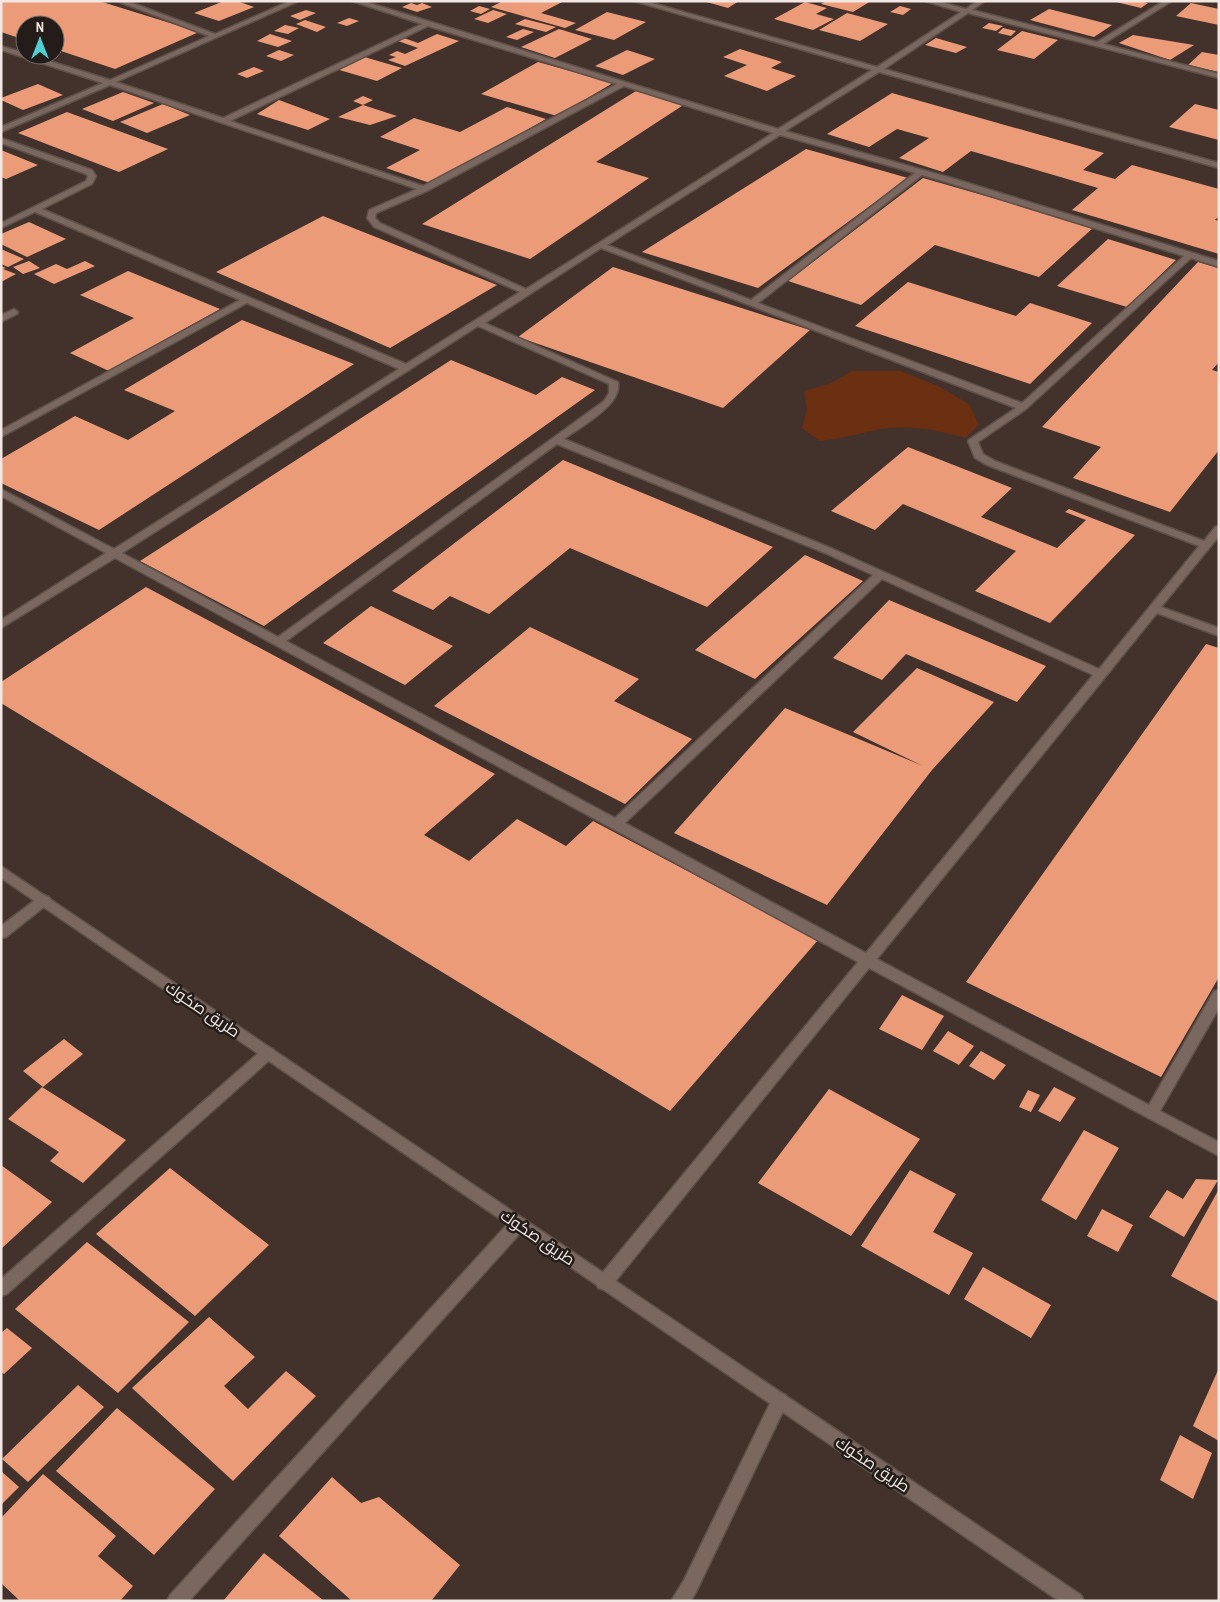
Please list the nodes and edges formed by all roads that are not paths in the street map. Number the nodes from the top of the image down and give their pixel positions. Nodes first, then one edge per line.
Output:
1 (120, 1) edge
2 (296, 1) edge
3 (355, 1) edge
4 (637, 1) edge
5 (928, 1) edge
6 (982, 1) edge
7 (1170, 1) edge
8 (966, 11) junction
9 (427, 24) junction
10 (215, 36) junction
11 (1097, 45) junction
12 (1, 48) edge
13 (877, 70) junction
14 (1219, 76) edge
15 (109, 82) junction
16 (623, 84) junction
17 (223, 121) junction
18 (1, 130) edge
19 (779, 132) junction
20 (1, 140) edge
21 (1219, 166) edge
22 (921, 172) junction
23 (424, 189) junction
24 (34, 209) junction
25 (1, 226) edge
26 (600, 245) junction
27 (1190, 255) junction
28 (1219, 264) edge
29 (526, 292) junction
30 (246, 300) junction
31 (752, 303) junction
32 (14, 312) dead end
33 (1, 319) edge
34 (478, 323) junction
35 (406, 368) junction
36 (1023, 407) junction
37 (1, 434) edge
38 (556, 440) junction
39 (1, 492) edge
40 (1219, 529) edge
41 (1206, 545) junction
42 (115, 553) junction
43 (881, 574) junction
44 (1154, 608) junction
45 (1, 625) edge
46 (1219, 632) edge
47 (278, 642) junction
48 (1100, 674) junction
49 (616, 824) junction
50 (1, 871) edge
51 (44, 900) junction
52 (1, 933) edge
53 (866, 961) junction
54 (1219, 995) edge
55 (268, 1053) junction
56 (1151, 1114) junction
57 (1219, 1150) edge
58 (518, 1224) junction
59 (604, 1283) junction
60 (1, 1289) edge
61 (780, 1401) junction
62 (176, 1601) edge
63 (680, 1601) edge
64 (1075, 1601) edge

1 - 10 street
2 - 10 street
3 - 9 street
4 - 13 street
5 - 8 street
6 - 8 street
7 - 11 street
8 - 11 street
8 - 13 street
9 - 16 street
9 - 17 street
10 - 15 street
11 - 14 street
12 - 15 street
13 - 19 street
13 - 21 street
15 - 17 street
15 - 18 street
16 - 19 street
16 - 23 street
17 - 23 street
19 - 22 street
19 - 26 street
20 - 24 street
22 - 27 street
22 - 31 street
23 - 29 street
24 - 25 street
24 - 30 street
26 - 29 street
26 - 31 street
27 - 28 street
27 - 36 street
29 - 34 street
30 - 35 street
30 - 37 street
31 - 36 street
32 - 33 street
34 - 35 street
34 - 38 street
35 - 42 street
36 - 41 street
38 - 43 street
38 - 47 street
39 - 42 street
40 - 41 street
41 - 44 street
42 - 45 street
42 - 47 street
43 - 48 street
43 - 49 street
44 - 46 street
44 - 48 street
47 - 49 street
48 - 53 street
49 - 53 street
50 - 51 street, طريق صكوك
51 - 52 street
51 - 55 street, طريق صكوك
53 - 56 street
53 - 59 street
54 - 56 street
55 - 58 street, طريق صكوك
55 - 60 street
56 - 57 street
58 - 59 street, طريق صكوك
58 - 62 street
59 - 61 street, طريق صكوك
61 - 63 street
61 - 64 street, طريق صكوك

